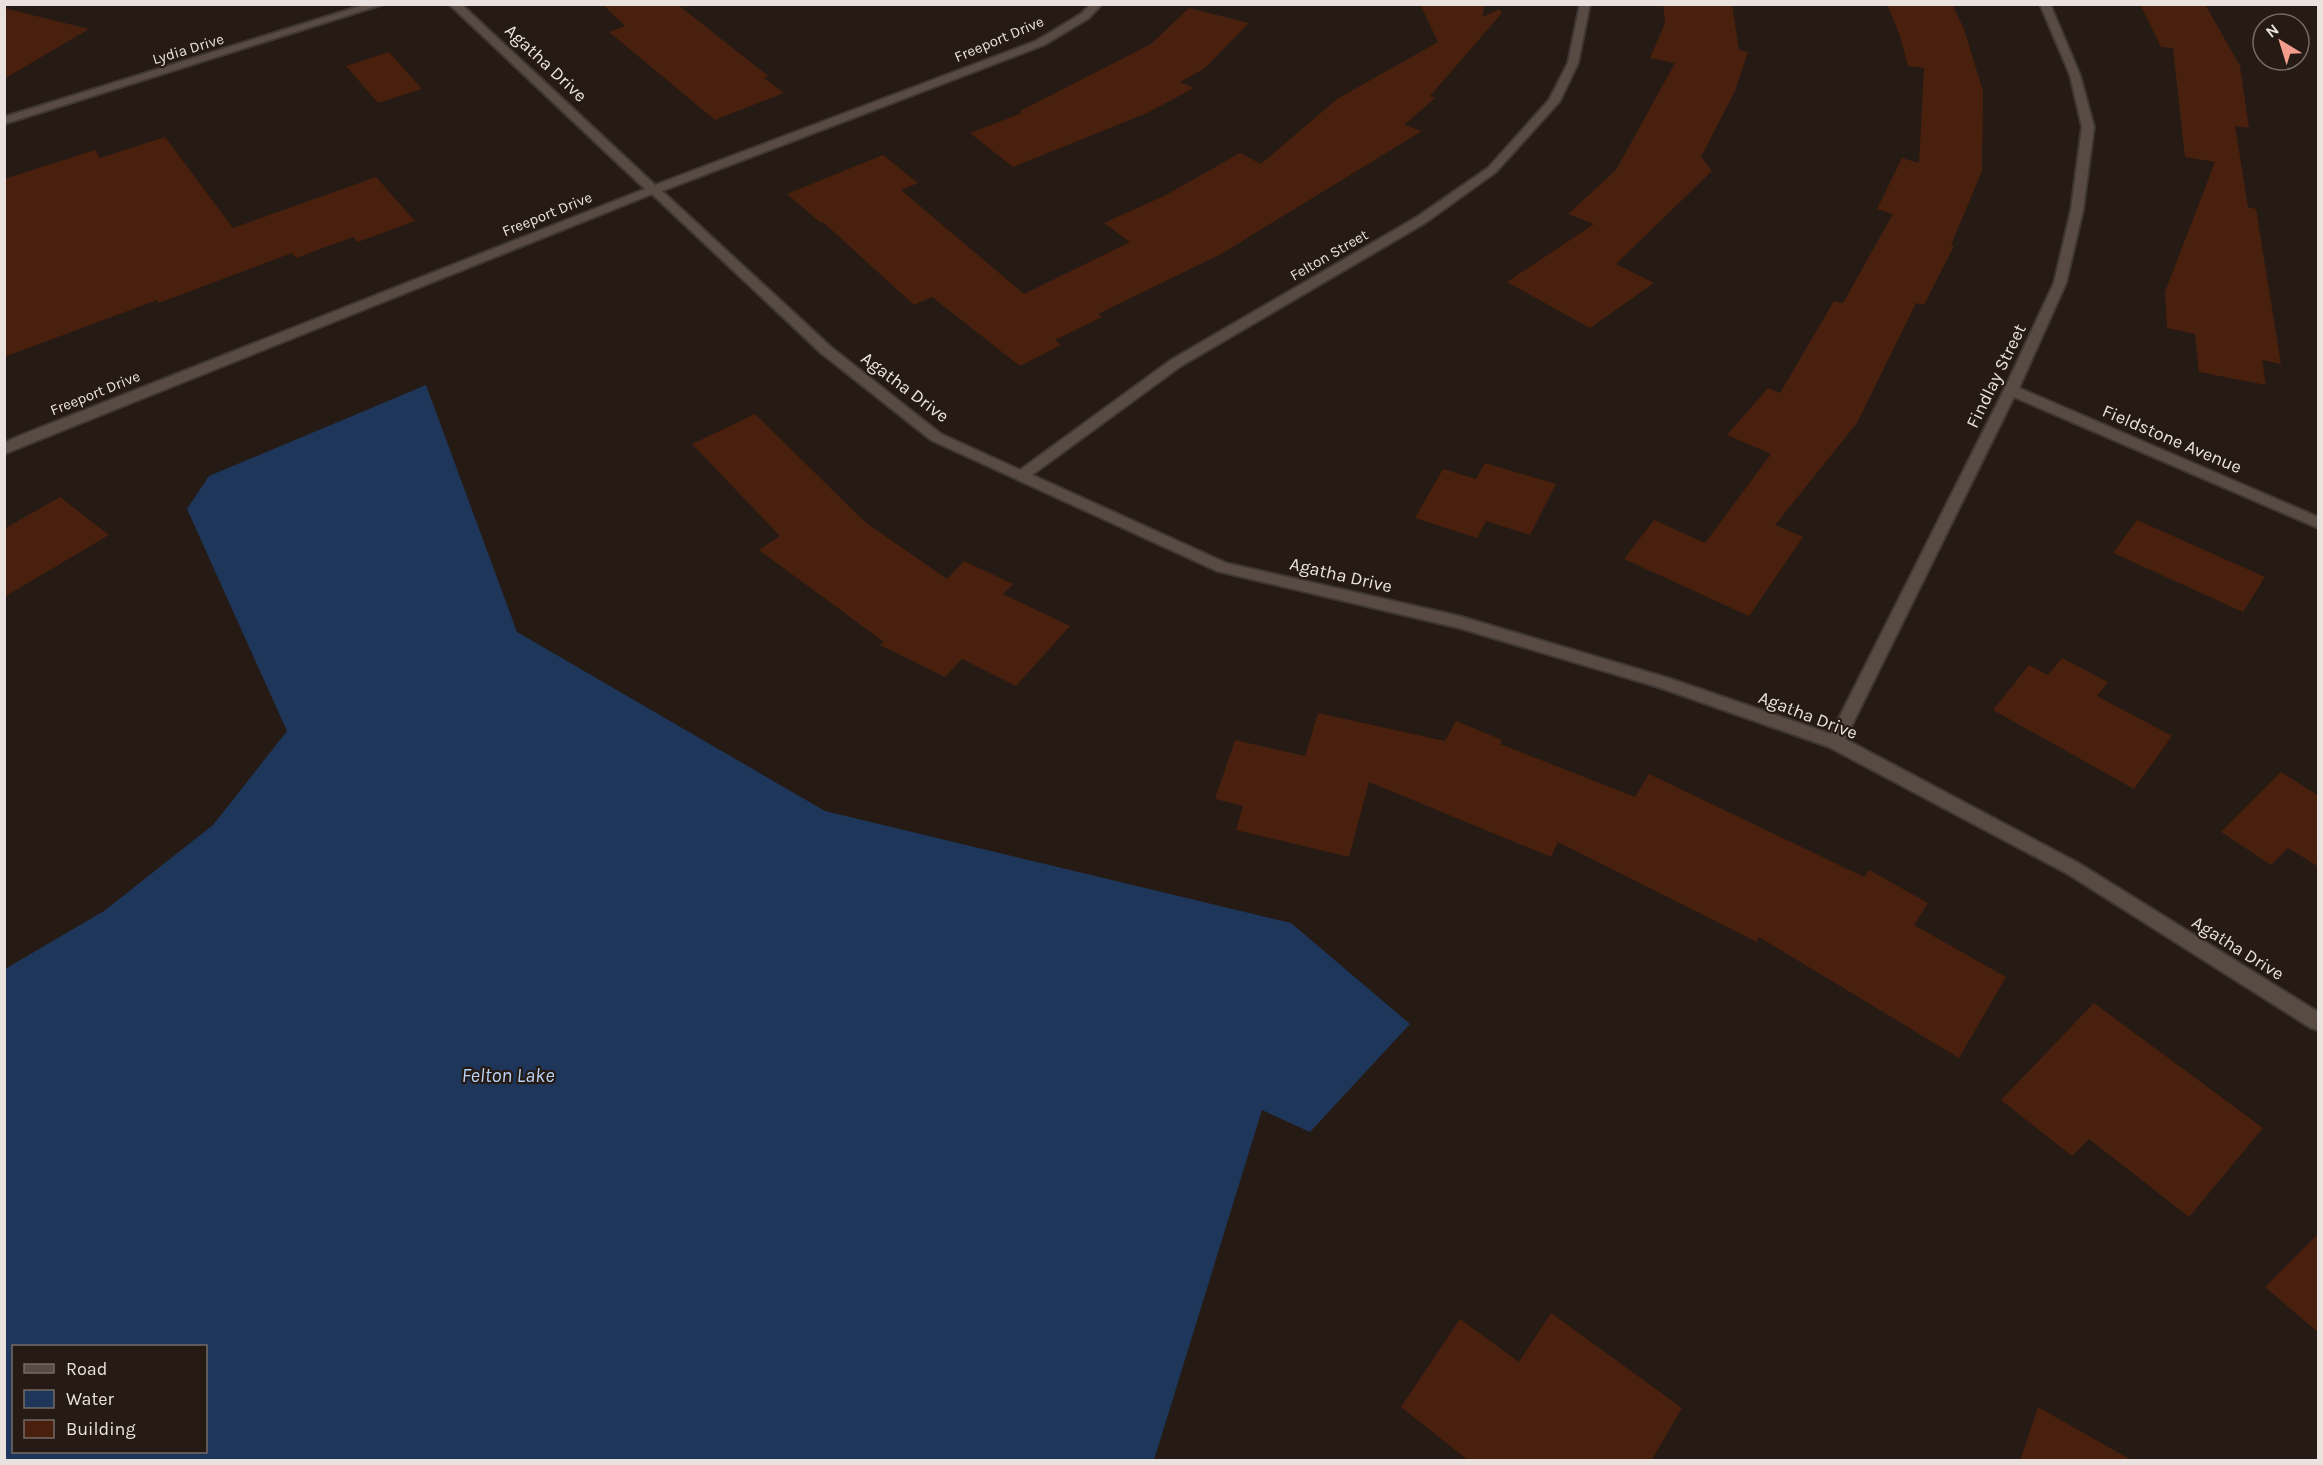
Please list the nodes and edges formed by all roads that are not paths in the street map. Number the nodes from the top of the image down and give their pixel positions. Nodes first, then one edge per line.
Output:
1 (380, 4) edge
2 (454, 4) edge
3 (1097, 4) edge
4 (1585, 4) edge
5 (2045, 4) edge
6 (4, 121) edge
7 (655, 189) junction
8 (2011, 390) junction
9 (4, 449) edge
10 (1021, 476) junction
11 (2319, 523) edge
12 (1834, 742) junction
13 (2319, 1022) edge

1 - 6 street, Lydia Drive
2 - 7 street, Agatha Drive
3 - 7 street, Freeport Drive
4 - 10 street, Felton Street
5 - 8 street, Findlay Street
7 - 9 street, Freeport Drive
7 - 10 street, Agatha Drive
8 - 11 street, Fieldstone Avenue
8 - 12 street, Findlay Street
10 - 12 street, Agatha Drive
12 - 13 street, Agatha Drive

